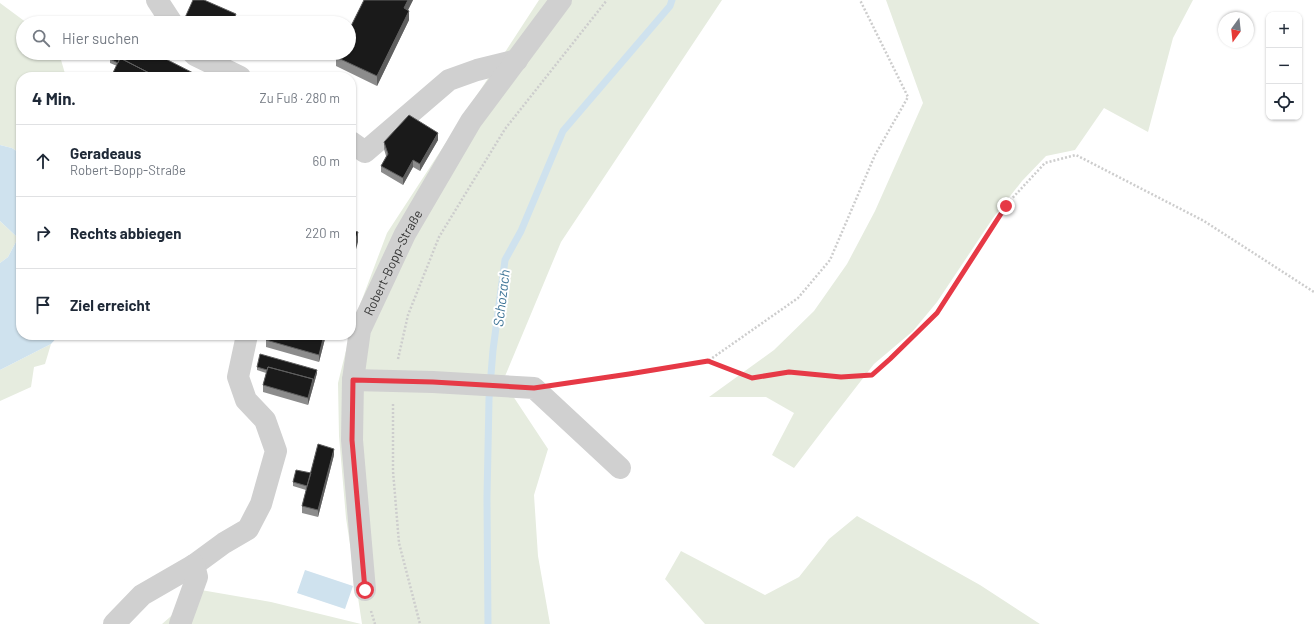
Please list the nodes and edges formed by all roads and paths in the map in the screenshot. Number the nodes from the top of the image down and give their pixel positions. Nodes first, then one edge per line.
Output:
1 (157, 0) edge
2 (561, 0) edge
3 (607, 0) edge
4 (860, 0) edge
5 (167, 16) edge
6 (205, 60) edge
7 (517, 60) junction
8 (230, 72) edge
9 (356, 146) edge
10 (1314, 292) edge
11 (245, 340) edge
12 (708, 361) junction
13 (353, 380) junction
14 (394, 382) junction
15 (534, 388) junction
16 (620, 468) dead end
17 (194, 564) junction
18 (365, 590) dead end
19 (114, 624) edge
20 (180, 624) edge
21 (420, 624) edge

1 - 5 street
2 - 7 street, Robert-Bopp-Straße
3 - 14 path
4 - 12 path
6 - 8 street
7 - 9 street
7 - 13 street, Robert-Bopp-Straße
10 - 12 path
11 - 17 street
12 - 15 path
13 - 14 street
13 - 18 street, Robert-Bopp-Straße
14 - 15 street
14 - 21 path
15 - 16 street
17 - 19 street
17 - 20 street

